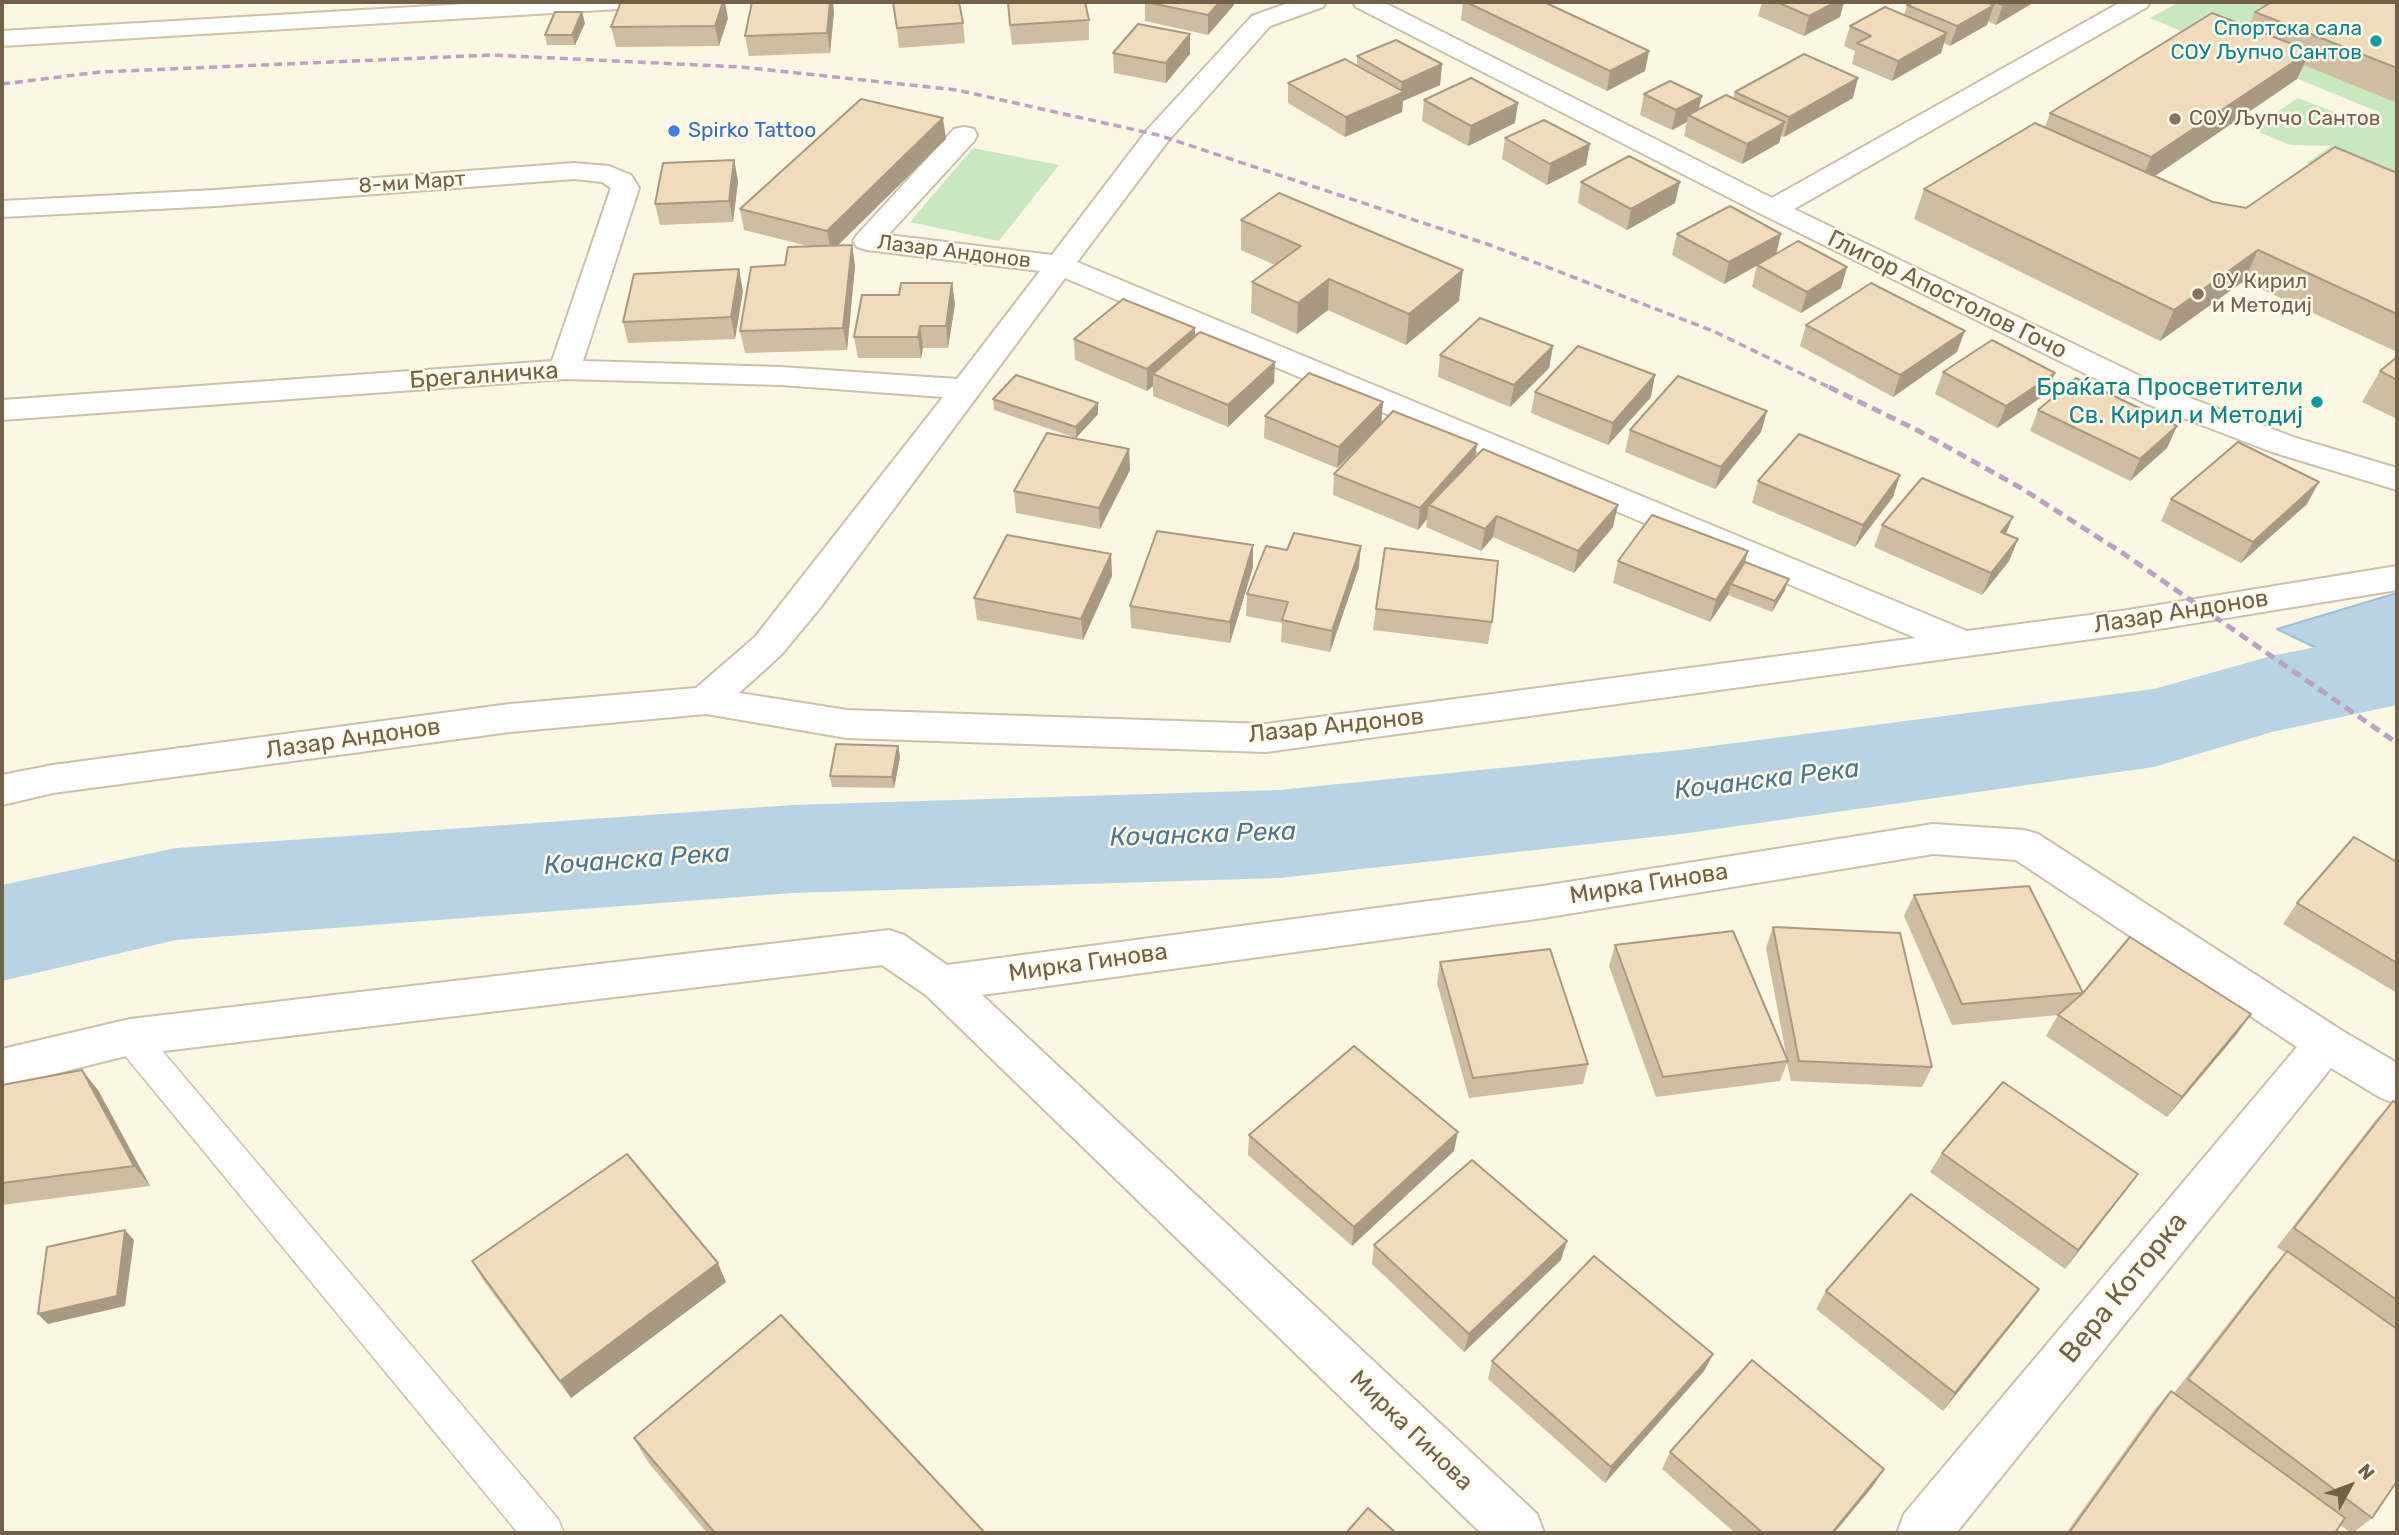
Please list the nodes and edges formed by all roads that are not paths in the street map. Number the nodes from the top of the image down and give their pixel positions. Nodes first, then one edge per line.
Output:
1 (619, 2) edge
2 (1314, 2) edge
3 (1365, 2) edge
4 (2138, 2) edge
5 (568, 3) edge
6 (1262, 11) edge
7 (2, 39) edge
8 (964, 135) dead end
9 (2, 209) edge
10 (1773, 209) junction
11 (1058, 264) junction
12 (565, 370) junction
13 (967, 389) junction
14 (2, 410) edge
15 (2397, 479) edge
16 (2397, 578) edge
17 (1964, 643) junction
18 (706, 701) junction
19 (2, 790) edge
20 (941, 983) junction
21 (131, 1037) junction
22 (2326, 1043) junction
23 (2, 1068) edge
24 (2397, 1085) edge
25 (544, 1533) edge
26 (1518, 1533) edge
27 (1923, 1533) edge

1 - 5 street
2 - 6 street, Лазар Андонов
3 - 10 street, Глигор Апостолов Гочо
4 - 10 street
5 - 7 street
6 - 11 street, Лазар Андонов
8 - 11 street, Лазар Андонов
9 - 12 street, 8-ми Март
10 - 15 street, Глигор Апостолов Гочо
11 - 13 street, Лазар Андонов
11 - 17 street, Лазар Андонов
12 - 13 street, Брегалничка
12 - 14 street, Брегалничка
13 - 18 street, Лазар Андонов
16 - 17 street, Лазар Андонов
17 - 18 street, Лазар Андонов
18 - 19 street, Лазар Андонов
20 - 21 street
20 - 22 street, Мирка Гинова
20 - 26 street, Мирка Гинова
21 - 23 street
21 - 25 lane
22 - 24 street
22 - 27 street, Вера Которка

